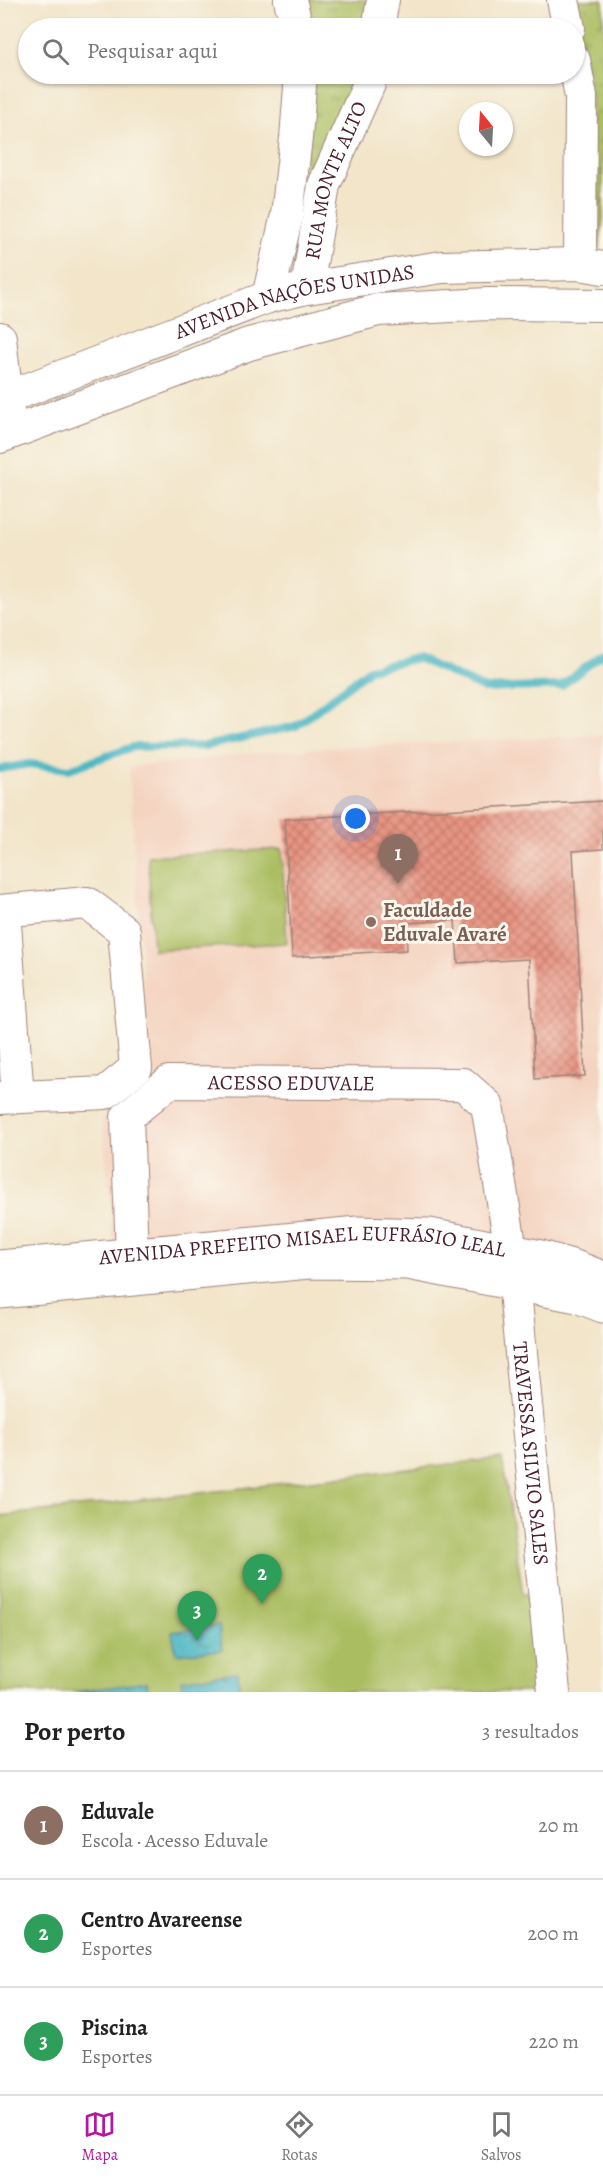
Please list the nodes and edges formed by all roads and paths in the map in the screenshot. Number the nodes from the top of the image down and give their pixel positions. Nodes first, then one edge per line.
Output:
1 (290, 0) edge
2 (383, 0) edge
3 (563, 0) edge
4 (294, 18) edge
5 (380, 18) edge
6 (567, 18) edge
7 (300, 84) edge
8 (369, 84) edge
9 (579, 84) edge
10 (591, 266) edge
11 (307, 288) junction
12 (268, 297) junction
13 (603, 305) edge
14 (0, 338) edge
15 (3, 399) edge
16 (6, 435) edge
17 (2, 911) edge
18 (9, 1097) edge
19 (504, 1215) joint
20 (511, 1250) junction
21 (132, 1255) junction
22 (0, 1267) edge
23 (603, 1278) edge
24 (515, 1283) junction
25 (0, 1292) edge
26 (603, 1306) edge
27 (554, 1692) edge

1 - 4 street
2 - 5 street
3 - 6 street
7 - 12 street, RUA MONTE ALTO
8 - 11 street, RUA MONTE ALTO
9 - 10 street
10 - 11 street, AVENIDA NAÇÕES UNIDAS
11 - 12 street, AVENIDA NAÇÕES UNIDAS
12 - 15 street, AVENIDA NAÇÕES UNIDAS
13 - 16 street, AVENIDA NAÇÕES UNIDAS
14 - 15 street
15 - 16 street
17 - 18 street
17 - 18 street
19 - 20 street, TRAVESSA SILVIO SALES
19 - 21 street, ACESSO EDUVALE
20 - 21 main road, AVENIDA PREFEITO MISAEL EUFRÁSIO LEAL
20 - 23 main road, AVENIDA PREFEITO MISAEL EUFRÁSIO LEAL
20 - 24 street, TRAVESSA SILVIO SALES
21 - 22 main road, AVENIDA PREFEITO MISAEL EUFRÁSIO LEAL
24 - 25 main road, AVENIDA PREFEITO MISAEL EUFRÁSIO LEAL
24 - 26 main road, AVENIDA PREFEITO MISAEL EUFRÁSIO LEAL
24 - 27 street, TRAVESSA SILVIO SALES

